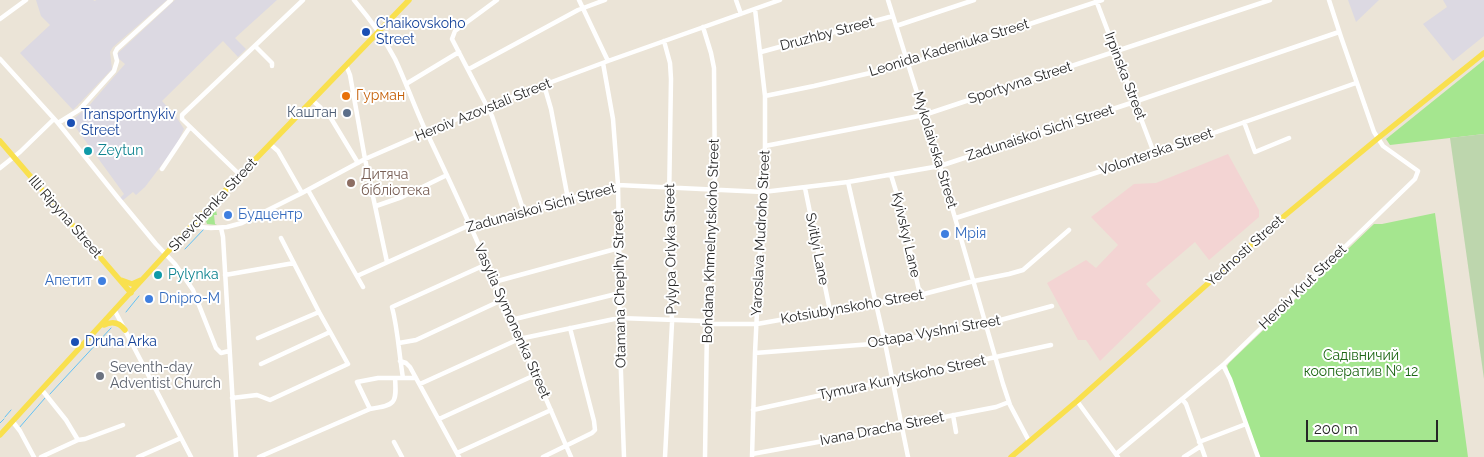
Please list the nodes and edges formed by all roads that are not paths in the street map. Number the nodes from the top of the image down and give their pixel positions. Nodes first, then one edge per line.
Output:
1 (26, 0) edge
2 (171, 0) edge
3 (303, 0) edge
4 (354, 0) edge
5 (409, 0) edge
6 (497, 0) edge
7 (579, 0) edge
8 (605, 0) edge
9 (736, 0) edge
10 (780, 0) edge
11 (888, 0) edge
12 (974, 0) edge
13 (1270, 0) edge
14 (1329, 0) edge
15 (1098, 1) edge
16 (583, 8) junction
17 (755, 9) junction
18 (741, 14) junction
19 (893, 16) junction
20 (0, 19) edge
21 (896, 26) junction
22 (703, 27) junction
23 (379, 31) junction
24 (1339, 32) junction
25 (664, 41) junction
26 (255, 46) junction
27 (1115, 51) junction
28 (459, 52) junction
29 (761, 52) junction
30 (1484, 53) edge
31 (0, 59) edge
32 (608, 61) junction
33 (603, 63) junction
34 (909, 64) junction
35 (346, 65) junction
36 (272, 66) dead end
37 (468, 69) junction
38 (1356, 83) junction
39 (406, 84) junction
40 (544, 85) junction
41 (765, 96) junction
42 (312, 100) junction
43 (1135, 102) junction
44 (487, 106) junction
45 (321, 108) tunnel mouth
46 (329, 115) tunnel mouth
47 (924, 115) junction
48 (54, 119) junction
49 (1244, 122) junction
50 (58, 123) junction
51 (190, 127) junction
52 (426, 132) junction
53 (1289, 138) dead end
54 (1377, 139) junction
55 (0, 141) edge
56 (270, 144) junction
57 (765, 146) junction
58 (1154, 152) junction
59 (14, 157) junction
60 (365, 159) junction
61 (358, 163) junction
62 (940, 166) junction
63 (0, 168) edge
64 (162, 169) dead end
65 (240, 175) junction
66 (447, 175) junction
67 (891, 175) junction
68 (848, 182) junction
69 (618, 185) junction
70 (670, 187) junction
71 (805, 188) junction
72 (308, 190) junction
73 (715, 191) junction
74 (763, 192) junction
75 (302, 193) junction
76 (568, 199) junction
77 (376, 206) junction
78 (524, 212) junction
79 (956, 218) junction
80 (194, 223) junction
81 (470, 226) junction
82 (221, 228) junction
83 (1069, 230) dead end
84 (281, 238) dead end
85 (619, 248) junction
86 (166, 255) junction
87 (387, 262) junction
88 (294, 263) junction
89 (487, 264) junction
90 (225, 274) junction
91 (116, 276) junction
92 (146, 276) junction
93 (357, 276) junction
94 (974, 281) junction
95 (494, 282) junction
96 (363, 287) dead end
97 (620, 293) junction
98 (131, 294) junction
99 (920, 295) junction
100 (502, 300) junction
101 (876, 303) junction
102 (1052, 306) dead end
103 (115, 311) junction
104 (830, 311) junction
105 (319, 312) junction
106 (619, 318) junction
107 (511, 320) junction
108 (672, 320) junction
109 (708, 322) junction
110 (757, 324) junction
111 (986, 324) junction
112 (100, 328) junction
113 (570, 328) junction
114 (125, 330) junction
115 (330, 332) junction
116 (258, 338) dead end
117 (520, 338) junction
118 (399, 343) junction
119 (885, 343) junction
120 (1051, 345) dead end
121 (229, 351) junction
122 (755, 353) junction
123 (995, 357) junction
124 (400, 361) junction
125 (261, 364) dead end
126 (1223, 364) junction
127 (535, 375) junction
128 (395, 378) junction
129 (404, 378) junction
130 (416, 378) junction
131 (892, 380) junction
132 (420, 384) junction
133 (42, 390) junction
134 (232, 398) junction
135 (1182, 399) junction
136 (1077, 401) junction
137 (1009, 402) junction
138 (370, 408) junction
139 (551, 410) junction
140 (753, 410) junction
141 (953, 415) junction
142 (439, 419) junction
143 (12, 422) junction
144 (1246, 424) junction
145 (123, 425) dead end
146 (901, 426) junction
147 (956, 432) dead end
148 (0, 435) edge
149 (181, 438) junction
150 (78, 440) junction
151 (394, 442) dead end
152 (1029, 442) junction
153 (1200, 444) junction
154 (566, 445) junction
155 (458, 455) edge
156 (752, 455) edge
157 (1117, 456) edge
158 (34, 457) edge
159 (41, 457) edge
160 (138, 457) edge
161 (191, 457) edge
162 (236, 457) edge
163 (259, 457) edge
164 (402, 457) edge
165 (543, 457) edge
166 (571, 457) edge
167 (624, 457) edge
168 (666, 457) edge
169 (705, 457) edge
170 (908, 457) edge
171 (1011, 457) edge
172 (1184, 457) edge
173 (1205, 457) edge
174 (1258, 457) edge

1 - 20 street
2 - 50 street
3 - 26 street
4 - 23 street, Vasylia Symonenka Street
5 - 23 main road, Shevchenka Street
6 - 28 street
7 - 16 street
8 - 16 street
9 - 18 street
10 - 17 street, Heroiv Azovstali Street
11 - 19 street, Mykolaivska Street
12 - 21 street, Druzhby Street
13 - 27 street, Sportyvna Street
14 - 24 street
15 - 27 street, Irpinska Street
15 - 34 street, Leonida Kadeniuka Street
16 - 32 street
16 - 37 street
17 - 18 street, Heroiv Azovstali Street
17 - 29 street, Yaroslava Mudroho Street
18 - 22 street, Heroiv Azovstali Street
19 - 21 street, Mykolaivska Street
19 - 29 street, Druzhby Street
21 - 34 street, Mykolaivska Street
22 - 25 street, Heroiv Azovstali Street
22 - 73 street, Bohdana Khmelnytskoho Street
23 - 35 main road, Shevchenka Street
23 - 39 street, Vasylia Symonenka Street
24 - 38 street
24 - 43 street, Zadunaiskoi Sichi Street
25 - 32 street, Heroiv Azovstali Street
25 - 70 street, Pylypa Orlyka Street
26 - 36 street
26 - 51 street
27 - 43 street, Irpinska Street
27 - 47 street, Sportyvna Street
28 - 37 street
28 - 39 street
29 - 41 street, Yaroslava Mudroho Street
30 - 54 main road, Yednosti Street
31 - 48 street
32 - 33 street, Heroiv Azovstali Street
33 - 40 street, Heroiv Azovstali Street
33 - 69 street, Otamana Chepihy Street
34 - 41 street, Leonida Kadeniuka Street
34 - 47 street, Mykolaivska Street
35 - 42 main road, Shevchenka Street
35 - 60 street
37 - 44 street
38 - 49 street, Volonterska Street
38 - 54 street
39 - 52 street, Vasylia Symonenka Street
40 - 44 street, Heroiv Azovstali Street
40 - 76 street
41 - 57 street, Yaroslava Mudroho Street
42 - 45 street
42 - 56 main road, Shevchenka Street
43 - 58 street, Irpinska Street
43 - 62 street, Zadunaiskoi Sichi Street
44 - 52 street, Heroiv Azovstali Street
44 - 78 street
46 - 61 street
47 - 57 street, Sportyvna Street
47 - 62 street, Mykolaivska Street
48 - 50 street
48 - 59 street
49 - 53 street
49 - 58 street, Volonterska Street
50 - 86 street
51 - 64 street
51 - 65 street
52 - 60 street, Heroiv Azovstali Street
52 - 66 street, Vasylia Symonenka Street
54 - 126 street, Heroiv Krut Street
54 - 136 main road, Yednosti Street
55 - 59 main road, Illi Ripyna Street
56 - 65 main road, Shevchenka Street
56 - 75 street
57 - 74 street, Yaroslava Mudroho Street
58 - 79 street, Volonterska Street
59 - 63 street
59 - 91 main road, Illi Ripyna Street
60 - 61 street, Heroiv Azovstali Street
60 - 77 street
61 - 72 street, Heroiv Azovstali Street
62 - 67 street, Zadunaiskoi Sichi Street
62 - 79 street, Mykolaivska Street
65 - 80 main road, Shevchenka Street
66 - 77 street
66 - 81 street, Vasylia Symonenka Street
67 - 68 street, Zadunaiskoi Sichi Street
67 - 99 street, Kyivskyi Lane
68 - 71 street, Zadunaiskoi Sichi Street
68 - 101 street
69 - 70 street, Zadunaiskoi Sichi Street
69 - 76 street, Zadunaiskoi Sichi Street
69 - 85 street, Otamana Chepihy Street
70 - 73 street, Zadunaiskoi Sichi Street
70 - 108 street, Pylypa Orlyka Street
71 - 74 street, Zadunaiskoi Sichi Street
71 - 104 street, Svitlyi Lane
72 - 75 street, Heroiv Azovstali Street
72 - 93 street
73 - 74 street, Zadunaiskoi Sichi Street
73 - 109 street, Bohdana Khmelnytskoho Street
74 - 110 street, Yaroslava Mudroho Street
75 - 82 street, Heroiv Azovstali Street
76 - 78 street, Zadunaiskoi Sichi Street
77 - 87 street
78 - 81 street, Zadunaiskoi Sichi Street
79 - 94 street, Mykolaivska Street
80 - 82 street, Heroiv Azovstali Street
80 - 86 main road, Shevchenka Street
81 - 87 street, Zadunaiskoi Sichi Street
81 - 89 street, Vasylia Symonenka Street
82 - 90 street
83 - 94 street, Kotsiubynskoho Street
84 - 88 street
85 - 95 street
85 - 97 street, Otamana Chepihy Street
86 - 92 main road, Shevchenka Street
86 - 121 street
87 - 93 street, Zadunaiskoi Sichi Street
88 - 90 street
88 - 105 street
89 - 95 street, Vasylia Symonenka Street
89 - 118 street
90 - 121 street
91 - 92 main road
91 - 98 main road, Illi Ripyna Street
92 - 98 main road, Shevchenka Street
93 - 96 street
94 - 99 street, Kotsiubynskoho Street
94 - 111 street, Mykolaivska Street
95 - 100 street, Vasylia Symonenka Street
97 - 106 street, Otamana Chepihy Street
97 - 107 street
98 - 103 main road, Shevchenka Street
99 - 101 street, Kotsiubynskoho Street
100 - 107 street, Vasylia Symonenka Street
100 - 118 street
101 - 104 street, Kotsiubynskoho Street
101 - 119 street
102 - 111 street, Ostapa Vyshni Street
103 - 112 main road, Shevchenka Street
103 - 114 street
104 - 110 street, Kotsiubynskoho Street
105 - 115 street
105 - 116 street
106 - 108 street, Kotsiubynskoho Street
106 - 113 street, Kotsiubynskoho Street
106 - 167 street, Otamana Chepihy Street
107 - 117 street, Vasylia Symonenka Street
108 - 109 street, Kotsiubynskoho Street
108 - 168 street, Pylypa Orlyka Street
109 - 110 street, Kotsiubynskoho Street
109 - 169 street, Bohdana Khmelnytskoho Street
110 - 122 street, Yaroslava Mudroho Street
111 - 119 street, Ostapa Vyshni Street
111 - 123 street, Mykolaivska Street
112 - 114 main road
112 - 133 main road, Shevchenka Street
113 - 117 street, Kotsiubynskoho Street
113 - 154 street
114 - 149 street
115 - 125 street
115 - 134 street
117 - 127 street, Vasylia Symonenka Street
117 - 132 street, Kotsiubynskoho Street
118 - 124 street
119 - 122 street, Ostapa Vyshni Street
119 - 131 street
120 - 123 street, Tymura Kunytskoho Street
121 - 134 street
122 - 140 street, Yaroslava Mudroho Street
123 - 131 street, Tymura Kunytskoho Street
123 - 137 street, Mykolaivska Street
124 - 129 street
124 - 130 street
126 - 135 street, Heroiv Krut Street
126 - 144 street
127 - 139 street, Vasylia Symonenka Street
127 - 142 street
128 - 129 street
128 - 138 street
128 - 138 street
129 - 130 street
130 - 132 street
131 - 140 street, Tymura Kunytskoho Street
131 - 146 street
132 - 142 street
133 - 143 main road, Shevchenka Street
133 - 150 street
134 - 162 street
135 - 153 street
135 - 157 street, Heroiv Krut Street
136 - 152 main road, Yednosti Street
136 - 157 street
137 - 141 street, Ivana Dracha Street
137 - 152 street, Mykolaivska Street
138 - 163 street
139 - 154 street, Vasylia Symonenka Street
139 - 155 street
140 - 156 street, Yaroslava Mudroho Street
141 - 146 street, Ivana Dracha Street
141 - 147 street, Ivana Dracha Street
142 - 155 street
143 - 148 main road, Shevchenka Street
143 - 158 street
144 - 153 street
144 - 174 street
145 - 150 street
146 - 156 street, Ivana Dracha Street
146 - 170 street
149 - 160 street
149 - 161 street
150 - 159 street
151 - 164 street
152 - 171 main road, Yednosti Street
153 - 172 street
153 - 173 street
154 - 165 street
154 - 166 street, Vasylia Symonenka Street

